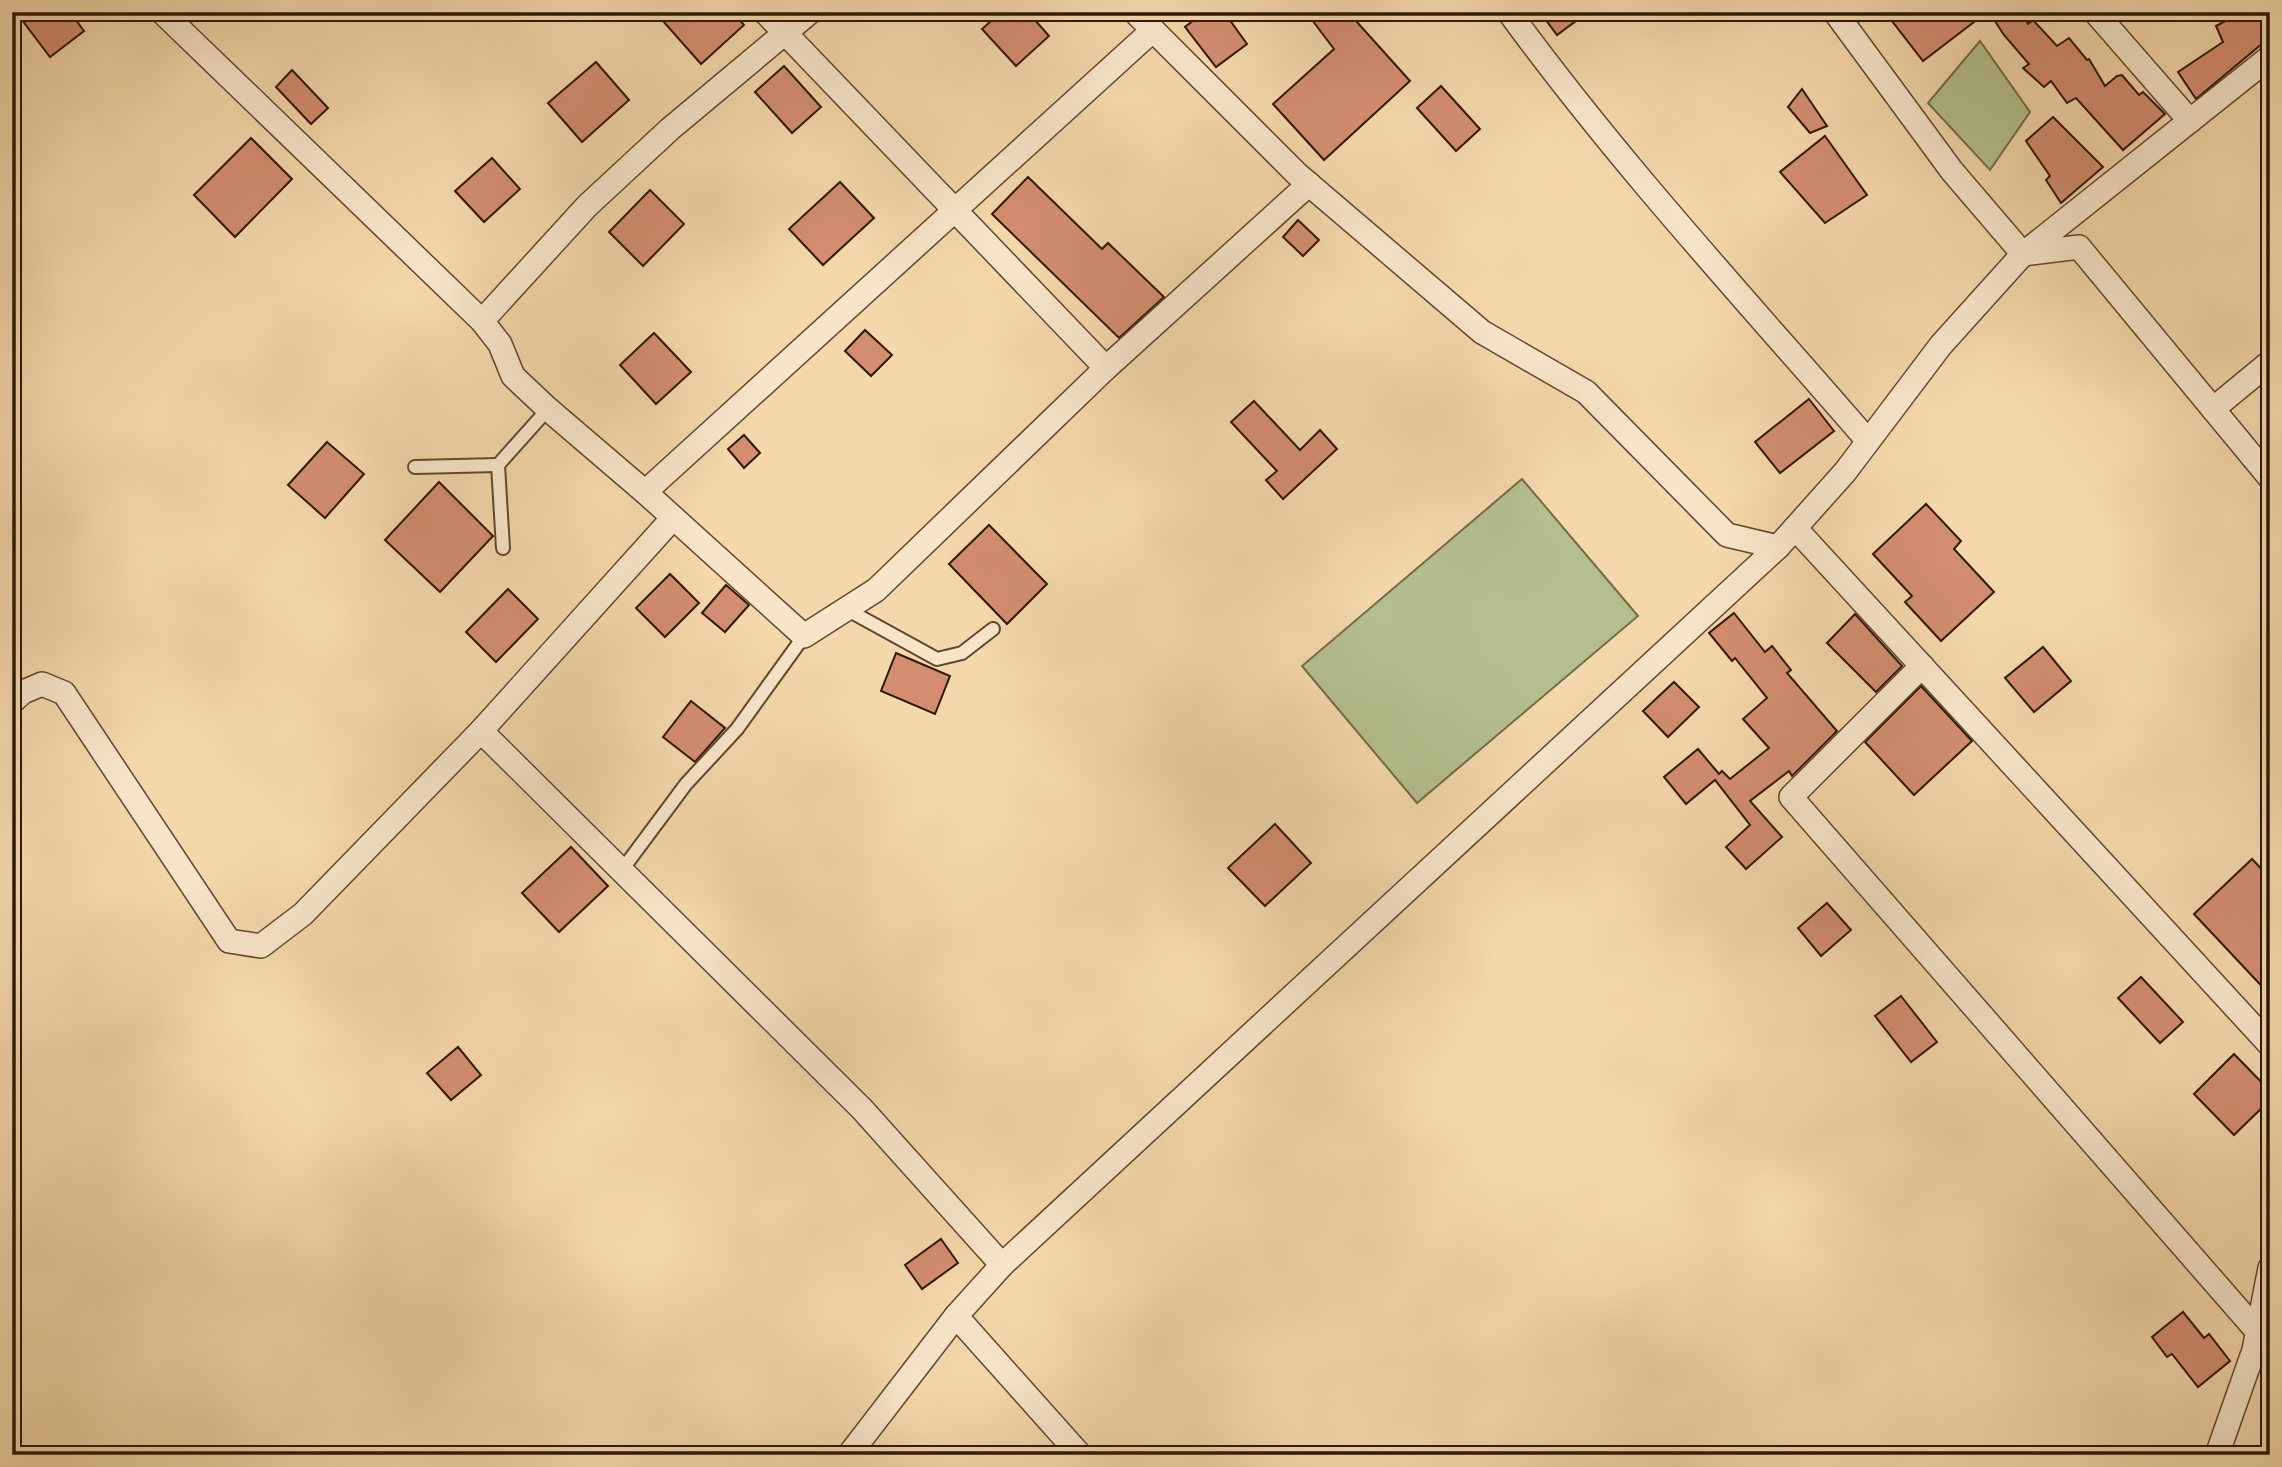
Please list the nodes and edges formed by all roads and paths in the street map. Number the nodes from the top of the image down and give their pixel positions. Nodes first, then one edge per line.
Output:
1 (162, 12) edge
2 (765, 12) edge
3 (810, 12) edge
4 (1509, 12) edge
5 (1835, 12) edge
6 (2095, 12) edge
7 (1143, 18) edge
8 (785, 34) junction
9 (2270, 57) edge
10 (2190, 121) junction
11 (1308, 184) junction
12 (954, 211) junction
13 (2023, 254) junction
14 (482, 321) junction
15 (2270, 362) edge
16 (1106, 368) junction
17 (548, 409) junction
18 (2213, 410) junction
19 (1868, 441) junction
20 (498, 465) junction
21 (415, 467) dead end
22 (2270, 478) edge
23 (645, 492) junction
24 (673, 518) junction
25 (1795, 528) junction
26 (1778, 547) junction
27 (503, 548) dead end
28 (846, 610) junction
29 (993, 629) dead end
30 (804, 636) junction
31 (1922, 666) junction
32 (12, 702) edge
33 (481, 731) junction
34 (622, 870) junction
35 (2270, 1045) edge
36 (1002, 1265) junction
37 (2270, 1268) edge
38 (956, 1316) junction
39 (2257, 1331) junction
40 (849, 1455) edge
41 (1080, 1455) edge
42 (2217, 1455) edge

1 - 14 street
2 - 8 street
3 - 8 street
4 - 19 street
5 - 13 street
6 - 10 street
7 - 11 street
7 - 12 street
8 - 12 street
8 - 14 street
9 - 10 street
10 - 13 street
11 - 16 street
11 - 26 street
12 - 16 street
12 - 23 street
13 - 18 street
13 - 19 street
14 - 17 street
15 - 18 street
16 - 28 street
17 - 20 lane
17 - 23 street
18 - 22 street
19 - 25 street
20 - 21 lane
20 - 27 lane
23 - 24 street
24 - 30 street
24 - 33 street
25 - 26 street
25 - 31 street
26 - 36 street
28 - 29 lane
28 - 30 street
30 - 34 lane
31 - 35 street
31 - 39 street
32 - 33 street
33 - 34 street
34 - 36 street
36 - 38 street
37 - 39 street
38 - 40 street
38 - 41 street
39 - 42 street

